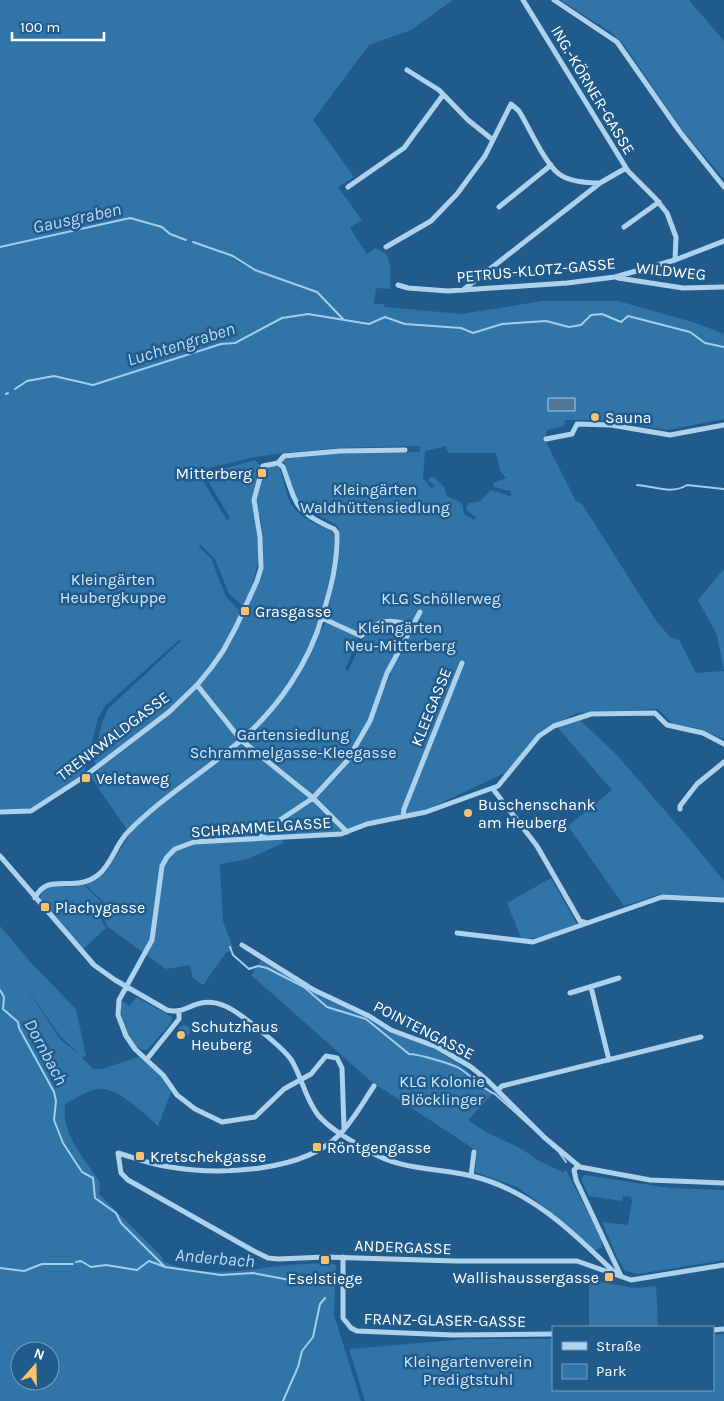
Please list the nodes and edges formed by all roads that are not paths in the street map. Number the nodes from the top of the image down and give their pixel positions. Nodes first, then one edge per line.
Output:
1 (523, 0) edge
2 (554, 0) edge
3 (407, 70) dead end
4 (443, 95) junction
5 (493, 140) junction
6 (551, 165) junction
7 (626, 168) junction
8 (600, 183) junction
9 (348, 187) dead end
10 (724, 187) edge
11 (659, 202) junction
12 (499, 207) dead end
13 (624, 227) dead end
14 (724, 241) edge
15 (386, 247) dead end
16 (675, 260) junction
17 (615, 277) junction
18 (398, 286) dead end
19 (724, 287) edge
20 (463, 291) junction
21 (724, 425) edge
22 (546, 439) dead end
23 (405, 450) dead end
24 (278, 463) junction
25 (420, 612) dead end
26 (322, 618) junction
27 (412, 627) junction
28 (462, 663) dead end
29 (197, 685) junction
30 (241, 740) junction
31 (724, 744) edge
32 (724, 762) edge
33 (493, 789) junction
34 (313, 798) junction
35 (680, 809) dead end
36 (0, 812) edge
37 (403, 816) junction
38 (347, 832) junction
39 (260, 837) junction
40 (0, 856) edge
41 (35, 898) junction
42 (724, 900) edge
43 (587, 923) junction
44 (457, 933) dead end
45 (242, 945) dead end
46 (619, 978) dead end
47 (124, 986) junction
48 (591, 987) junction
49 (570, 993) dead end
50 (179, 1012) junction
51 (701, 1037) dead end
52 (147, 1058) junction
53 (609, 1060) junction
54 (300, 1080) junction
55 (374, 1086) dead end
56 (498, 1090) junction
57 (343, 1130) junction
58 (474, 1152) dead end
59 (578, 1166) junction
60 (471, 1176) junction
61 (724, 1184) edge
62 (343, 1257) junction
63 (724, 1265) edge
64 (621, 1276) junction
65 (552, 1334) edge

1 - 7 street, ING.-KÖRNER-GASSE
2 - 10 street
3 - 4 street
4 - 5 street
4 - 9 street
5 - 6 street
5 - 15 street
6 - 8 street
6 - 12 street
7 - 8 street
7 - 11 street, ING.-KÖRNER-GASSE
8 - 20 street
11 - 13 street
11 - 16 street, ING.-KÖRNER-GASSE
14 - 16 street, PETRUS-KLOTZ-GASSE
16 - 17 street, PETRUS-KLOTZ-GASSE
17 - 19 street, WILDWEG
17 - 20 street, PETRUS-KLOTZ-GASSE
18 - 20 street, PETRUS-KLOTZ-GASSE
21 - 22 street
23 - 24 street
24 - 26 street
24 - 29 street, TRENKWALDGASSE
25 - 27 street
26 - 27 street
26 - 30 street
27 - 34 street
28 - 37 street, KLEEGASSE
29 - 30 street
29 - 36 street, TRENKWALDGASSE
30 - 34 street
30 - 41 street
31 - 33 street, SCHRAMMELGASSE
32 - 35 street
33 - 37 street, SCHRAMMELGASSE
33 - 43 street
34 - 38 street
34 - 39 street
37 - 38 street, SCHRAMMELGASSE
38 - 39 street, SCHRAMMELGASSE
39 - 47 street, SCHRAMMELGASSE
40 - 41 street
41 - 47 street
42 - 43 street
43 - 44 street
45 - 56 street, POINTENGASSE
46 - 48 street
47 - 50 street
47 - 52 street, SCHRAMMELGASSE
48 - 49 street
48 - 53 street
50 - 52 street
50 - 54 street
51 - 53 street
52 - 54 street, SCHRAMMELGASSE
53 - 56 street
54 - 57 street
54 - 57 street, SCHRAMMELGASSE
55 - 57 street
56 - 59 street, POINTENGASSE
57 - 60 street
57 - 62 street, ANDERGASSE
58 - 60 street
59 - 61 street, POINTENGASSE
59 - 64 street
60 - 64 street
62 - 64 street, ANDERGASSE
62 - 65 street, FRANZ-GLASER-GASSE
63 - 64 street, ANDERGASSE

